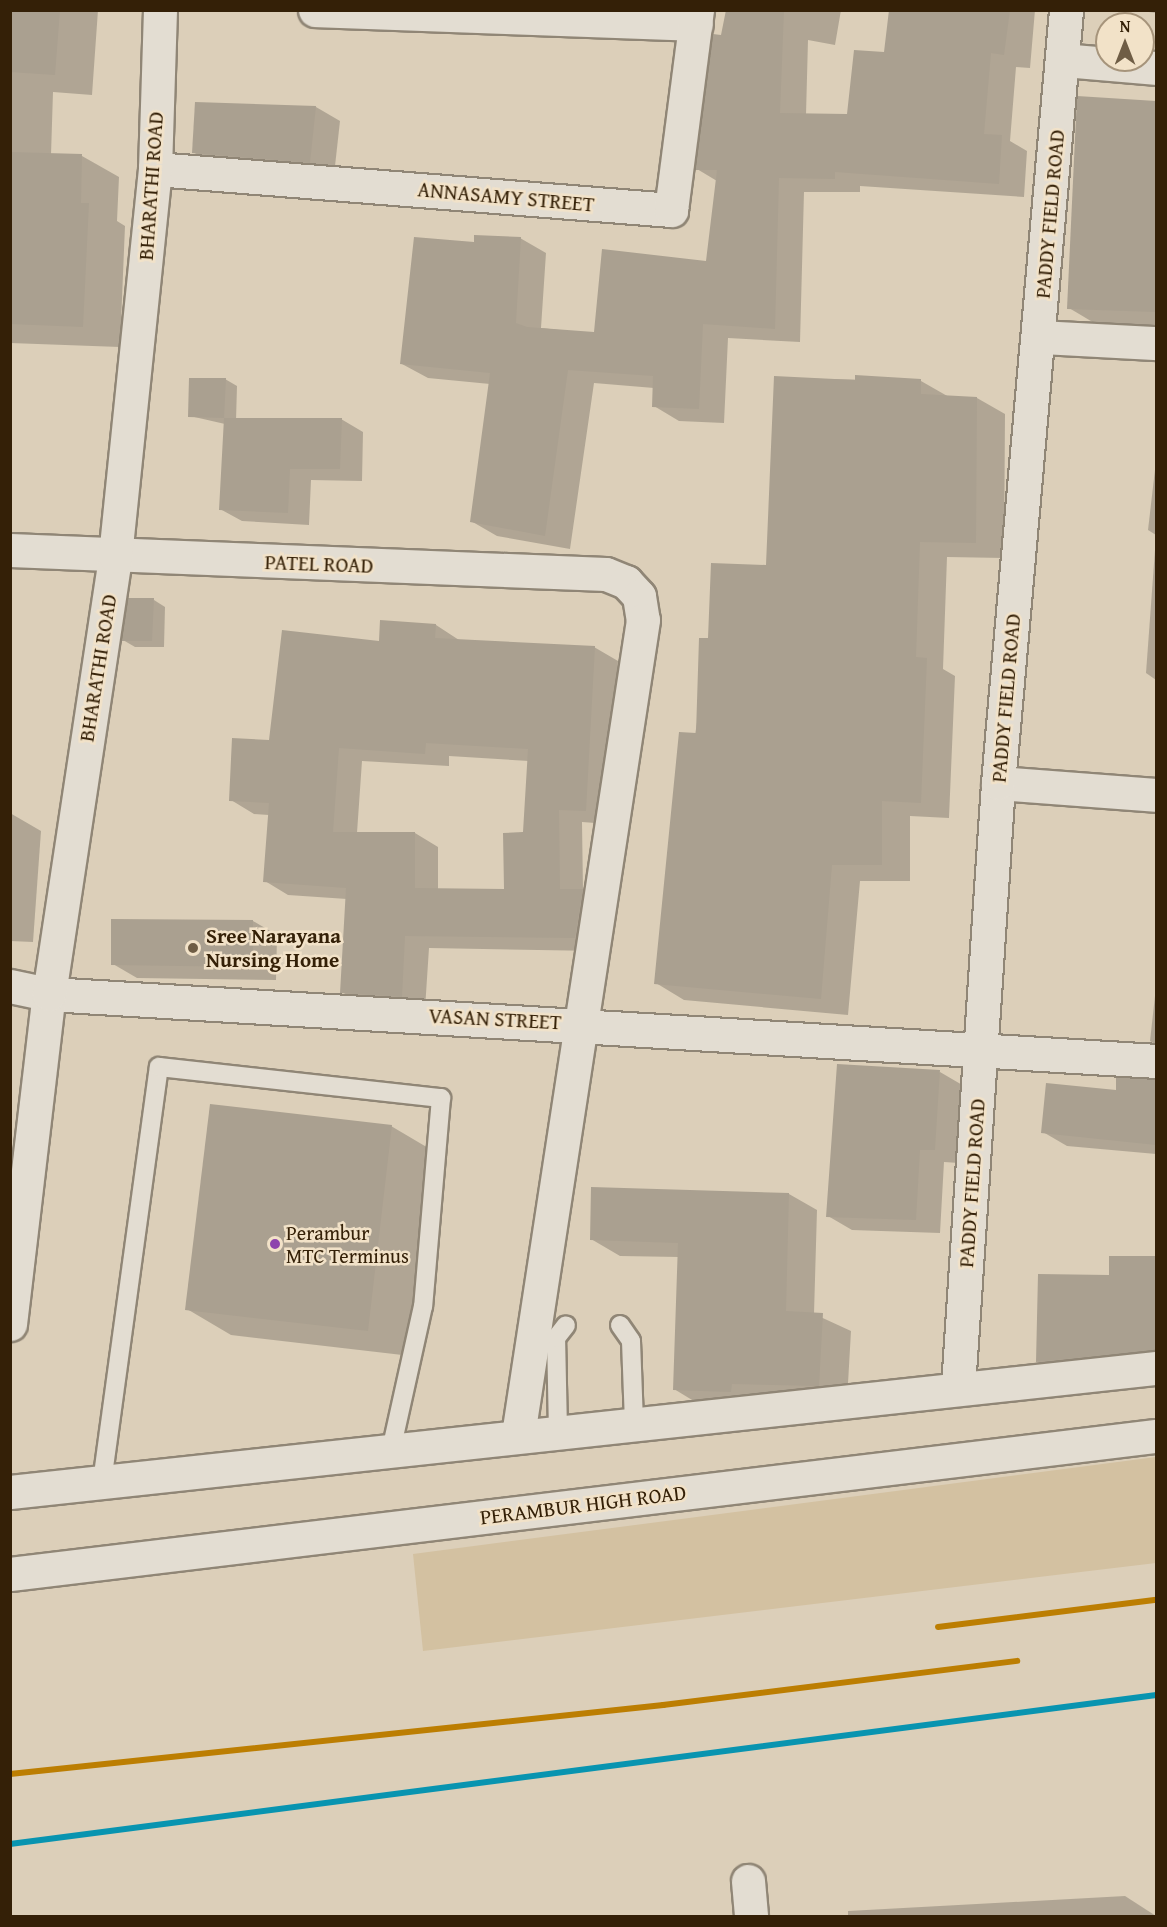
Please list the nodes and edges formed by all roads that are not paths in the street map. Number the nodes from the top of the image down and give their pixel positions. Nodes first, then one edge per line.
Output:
1 (160, 10) edge
2 (315, 10) edge
3 (1066, 10) edge
4 (696, 17) edge
5 (1063, 60) junction
6 (1156, 68) edge
7 (155, 169) junction
8 (1040, 338) junction
9 (1156, 342) edge
10 (10, 550) edge
11 (115, 556) junction
12 (998, 783) junction
13 (1156, 795) edge
14 (10, 986) edge
15 (49, 994) junction
16 (583, 1024) junction
17 (981, 1050) junction
18 (1156, 1061) edge
19 (15, 1247) edge
20 (10, 1324) edge
21 (566, 1325) dead end
22 (620, 1325) dead end
23 (1156, 1368) edge
24 (958, 1387) junction
25 (634, 1423) junction
26 (558, 1431) junction
27 (518, 1436) junction
28 (1156, 1436) edge
29 (391, 1450) junction
30 (102, 1482) junction
31 (10, 1492) edge
32 (10, 1574) edge
33 (748, 1881) dead end
34 (751, 1917) edge

1 - 7 street, BHARATHI ROAD
2 - 4 street
3 - 5 street, PADDY FIELD ROAD
4 - 7 street, ANNASAMY STREET
5 - 6 street
5 - 8 street, PADDY FIELD ROAD
7 - 11 street, BHARATHI ROAD
8 - 9 street
8 - 12 street, PADDY FIELD ROAD
10 - 11 street, PATEL ROAD
11 - 15 street, BHARATHI ROAD
11 - 16 street, PATEL ROAD
12 - 13 street
12 - 17 street, PADDY FIELD ROAD
14 - 15 street, VASAN STREET
15 - 16 street, VASAN STREET
15 - 19 street, BHARATHI ROAD
16 - 17 street, VASAN STREET
16 - 27 street
17 - 18 street, VASAN STREET
17 - 24 street, PADDY FIELD ROAD
19 - 20 street, BHARATHI ROAD
21 - 26 lane
22 - 25 lane
23 - 24 street
24 - 25 street
25 - 26 street
26 - 27 street
27 - 29 street
28 - 32 street, PERAMBUR HIGH ROAD
29 - 30 street
29 - 30 lane
30 - 31 street
33 - 34 street

